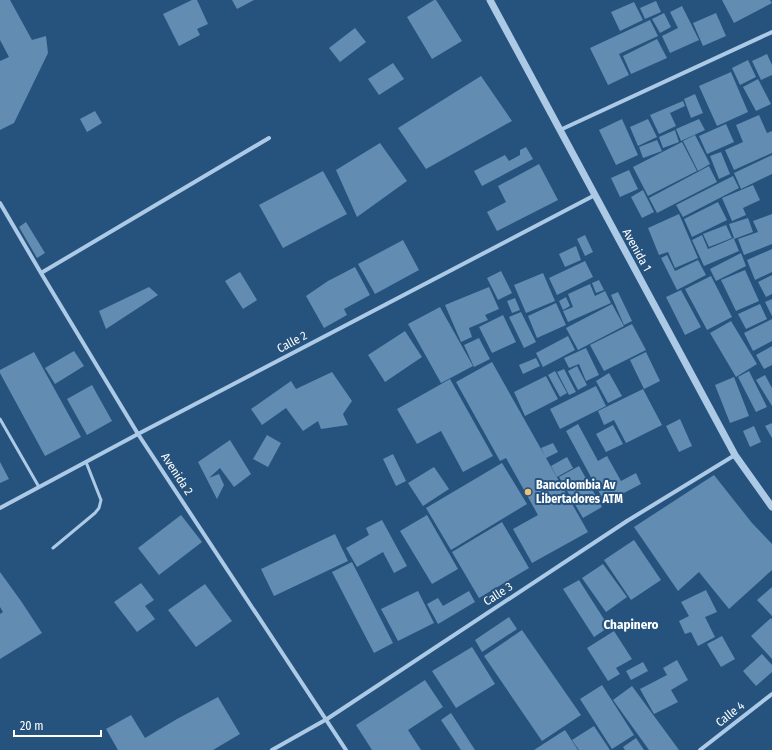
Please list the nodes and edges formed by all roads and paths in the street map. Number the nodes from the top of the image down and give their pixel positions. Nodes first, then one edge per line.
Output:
1 (490, 0) edge
2 (772, 32) edge
3 (560, 130) junction
4 (269, 138) dead end
5 (595, 195) junction
6 (0, 203) edge
7 (41, 273) junction
8 (0, 419) edge
9 (138, 434) junction
10 (735, 454) junction
11 (86, 462) junction
12 (39, 487) junction
13 (772, 507) edge
14 (0, 508) edge
15 (53, 548) dead end
16 (772, 694) edge
17 (327, 719) junction
18 (272, 750) edge
19 (346, 750) edge
20 (700, 750) edge

1 - 3 street, Avenida 1
2 - 3 street
3 - 5 street, Avenida 1
4 - 7 street
5 - 9 street, Calle 2
5 - 10 street, Avenida 1
6 - 7 street, Avenida 2
7 - 9 street, Avenida 2
8 - 12 lane
9 - 11 street, Calle 2
9 - 17 street, Avenida 2
10 - 13 street, Avenida 1
10 - 17 street, Calle 3
11 - 12 street, Calle 2
11 - 15 lane
12 - 14 street, Calle 2
16 - 20 street, Calle 4
17 - 18 street, Calle 3
17 - 19 street, Avenida 2

